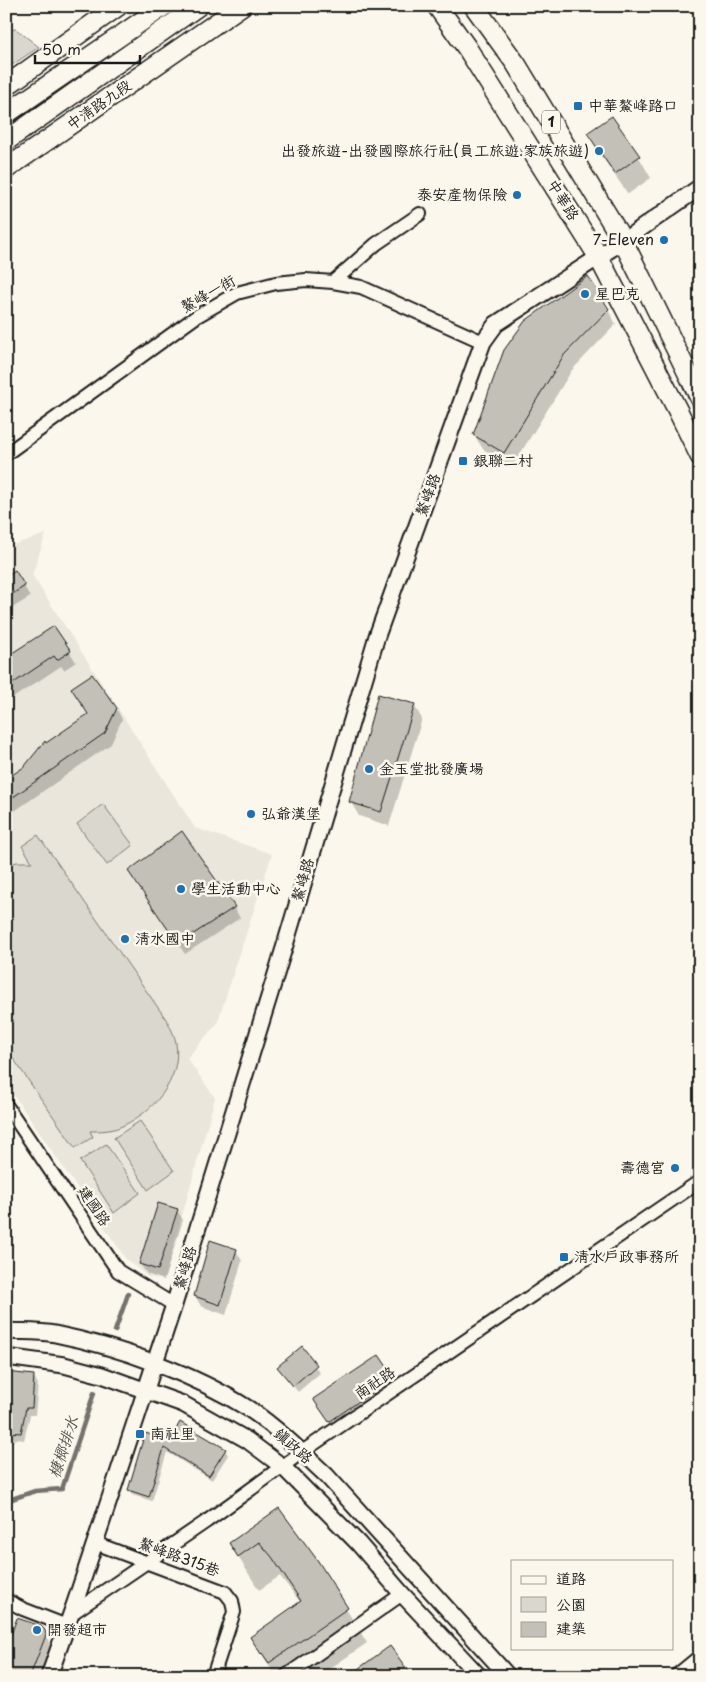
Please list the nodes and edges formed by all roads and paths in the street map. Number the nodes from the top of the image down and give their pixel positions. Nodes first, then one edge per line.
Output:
1 (118, 6) edge
2 (164, 6) edge
3 (198, 6) edge
4 (241, 6) edge
5 (437, 6) edge
6 (474, 6) edge
7 (6, 86) edge
8 (6, 114) edge
9 (6, 140) edge
10 (6, 169) edge
11 (700, 187) edge
12 (420, 214) dead end
13 (623, 241) junction
14 (598, 256) junction
15 (333, 282) junction
16 (483, 342) junction
17 (700, 398) edge
18 (6, 454) edge
19 (700, 456) edge
20 (6, 1105) edge
21 (700, 1181) edge
22 (174, 1304) junction
23 (6, 1331) edge
24 (6, 1357) edge
25 (154, 1362) junction
26 (146, 1390) junction
27 (302, 1452) junction
28 (283, 1467) junction
29 (95, 1543) junction
30 (146, 1562) junction
31 (402, 1594) junction
32 (6, 1600) edge
33 (69, 1620) junction
34 (700, 1658) edge
35 (48, 1676) edge
36 (213, 1676) edge
37 (286, 1676) edge
38 (479, 1676) edge
39 (508, 1676) edge
40 (678, 1676) edge

1 - 7 main road
2 - 8 main road
3 - 9 main road
4 - 10 main road, 中清路九段
5 - 14 main road, 中華路 / 1
6 - 13 main road, 中華路 / 1
11 - 13 street, 鰲峰路
12 - 15 street
13 - 14 street, 鰲峰路
13 - 17 main road, 中華路 / 1
14 - 16 street, 鰲峰路
14 - 19 main road, 中華路 / 1
15 - 16 street, 鰲峰一街
15 - 18 street, 鰲峰一街
16 - 22 street, 鰲峰路
20 - 22 street, 建國路
21 - 27 street, 南社路
22 - 25 street, 鰲峰路
23 - 25 street, 鎮政路
24 - 26 street, 鎮政路
25 - 26 street, 鰲峰路
25 - 27 street, 鎮政路
26 - 28 street, 鎮政路
26 - 29 street, 鰲峰路
27 - 28 street, 南社路
27 - 39 street, 鎮政路
28 - 30 street, 南社路
28 - 31 street, 鎮政路
29 - 30 street, 鰲峰路315巷
29 - 33 street, 鰲峰路
30 - 33 street, 南社路
30 - 36 street, 鰲峰路315巷
31 - 37 street
31 - 38 street, 鎮政路
32 - 33 street
33 - 35 street, 鰲峰路
34 - 40 street

